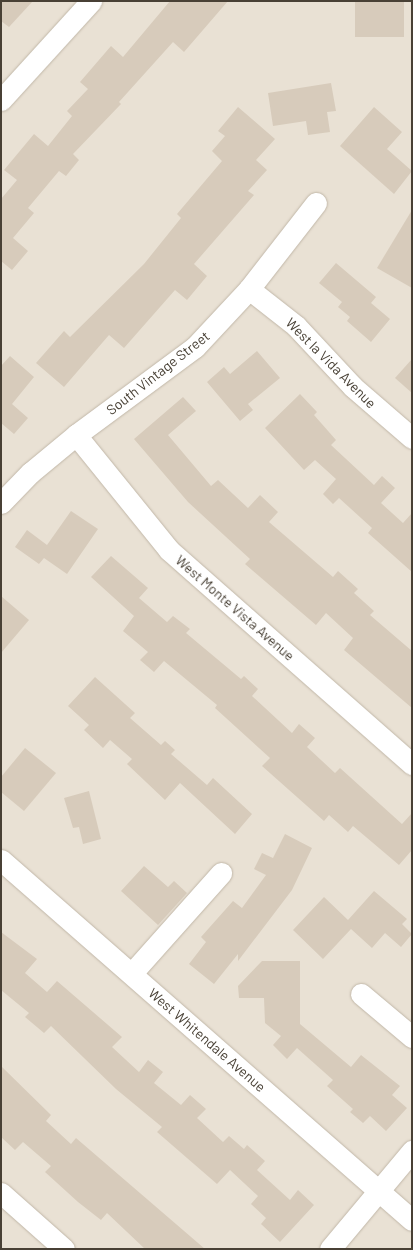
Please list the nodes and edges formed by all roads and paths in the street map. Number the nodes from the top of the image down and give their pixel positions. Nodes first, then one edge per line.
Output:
1 (91, 1) edge
2 (1, 100) edge
3 (316, 203) dead end
4 (249, 289) junction
5 (76, 435) junction
6 (412, 438) edge
7 (1, 503) edge
8 (412, 764) edge
9 (1, 860) edge
10 (222, 873) dead end
11 (132, 973) junction
12 (361, 994) dead end
13 (412, 1037) edge
14 (412, 1151) edge
15 (378, 1191) junction
16 (1, 1193) edge
17 (412, 1220) edge
18 (64, 1249) edge
19 (330, 1249) edge

1 - 2 street
3 - 4 street, South Vintage Street
4 - 5 street, South Vintage Street
4 - 6 street, West la Vida Avenue
5 - 7 street, South Vintage Street
5 - 8 street, West Monte Vista Avenue
9 - 11 street, West Whitendale Avenue
10 - 11 street
11 - 15 street, West Whitendale Avenue
12 - 13 street
14 - 15 street
15 - 17 street, West Whitendale Avenue
15 - 19 street
16 - 18 street

